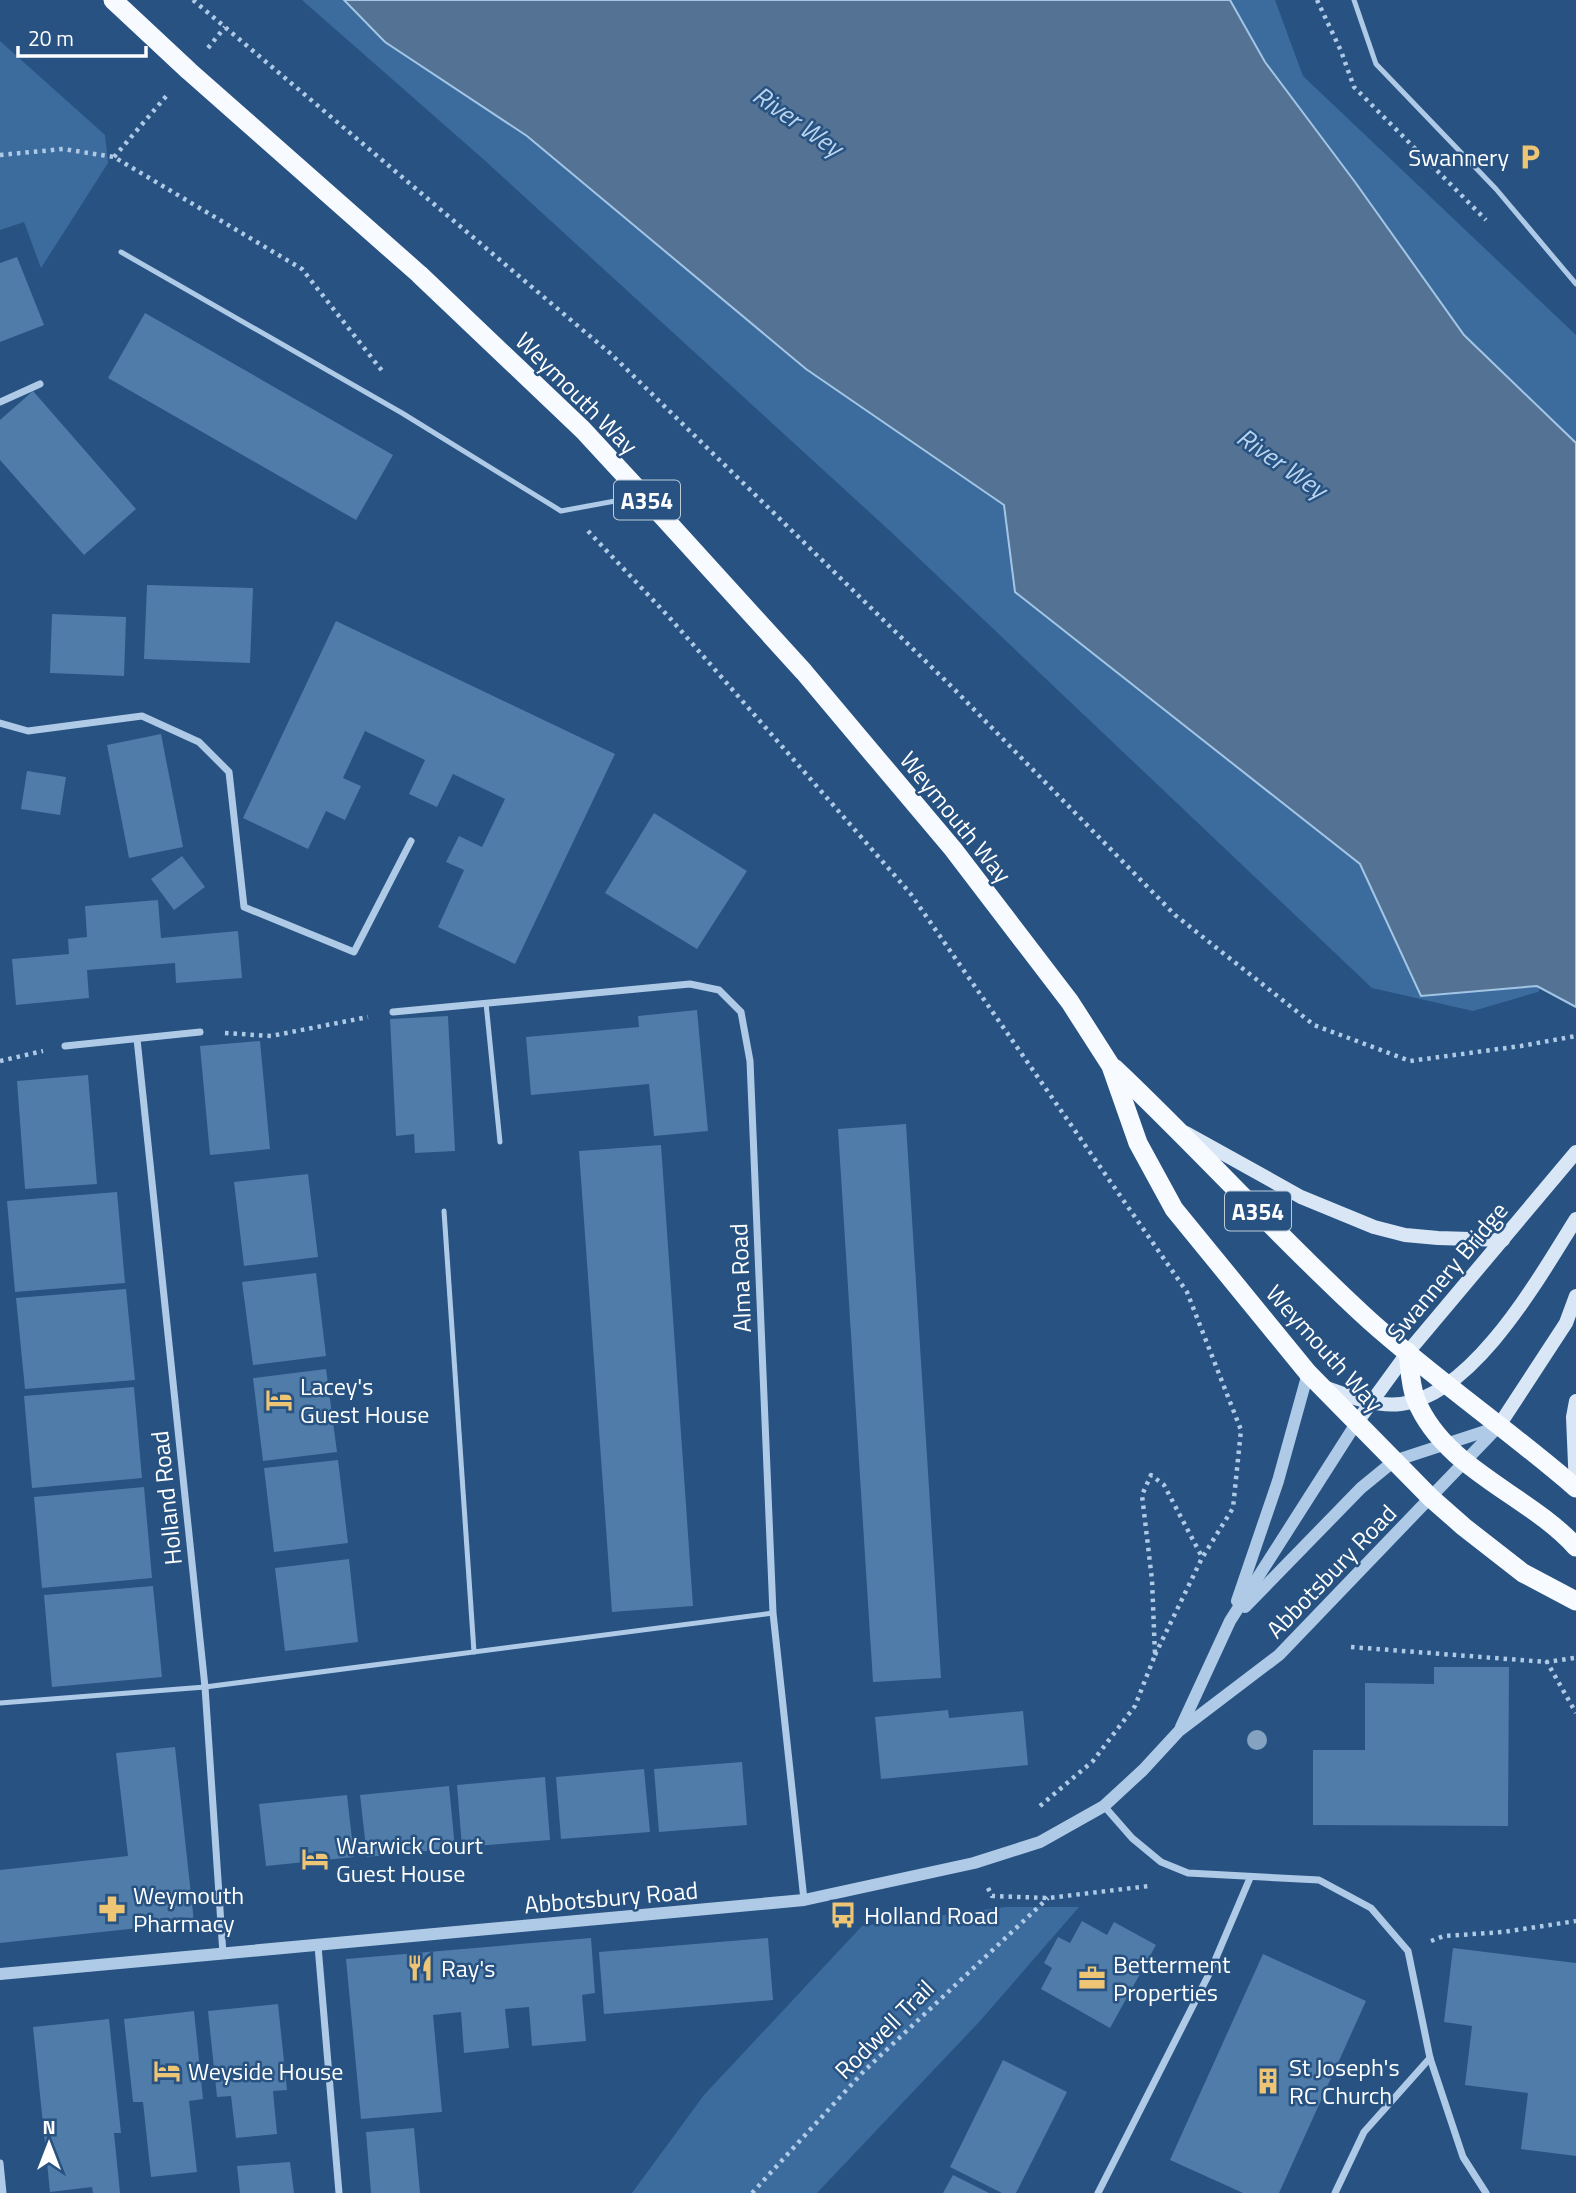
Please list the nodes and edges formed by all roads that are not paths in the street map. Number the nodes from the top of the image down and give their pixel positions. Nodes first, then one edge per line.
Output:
1 (113, 0) edge
2 (1354, 0) edge
3 (121, 252) dead end
4 (1576, 284) edge
5 (40, 384) dead end
6 (0, 402) edge
7 (644, 496) junction
8 (0, 723) edge
9 (411, 841) dead end
10 (486, 1003) junction
11 (393, 1012) road end
12 (200, 1031) road end
13 (137, 1039) junction
14 (65, 1046) road end
15 (1111, 1066) junction
16 (1178, 1129) junction
17 (500, 1142) dead end
18 (1576, 1152) edge
19 (444, 1211) dead end
20 (1576, 1219) edge
21 (1503, 1240) junction
22 (1576, 1296) edge
23 (1408, 1352) junction
24 (1308, 1373) junction
25 (1445, 1385) junction
26 (1323, 1387) junction
27 (1416, 1399) junction
28 (1576, 1401) edge
29 (1371, 1403) junction
30 (1357, 1422) junction
31 (1499, 1427) junction
32 (1446, 1444) junction
33 (1394, 1461) junction
34 (1466, 1461) junction
35 (1576, 1488) edge
36 (1431, 1498) junction
37 (1576, 1547) edge
38 (1576, 1601) edge
39 (773, 1613) junction
40 (1230, 1621) junction
41 (474, 1652) junction
42 (205, 1687) junction
43 (0, 1703) edge
44 (1180, 1731) junction
45 (1104, 1806) junction
46 (1250, 1878) junction
47 (804, 1900) junction
48 (318, 1946) junction
49 (223, 1954) junction
50 (0, 1975) edge
51 (1430, 2058) junction
52 (0, 2163) edge
53 (3, 2193) edge
54 (339, 2193) edge
55 (1098, 2193) edge
56 (1335, 2193) edge
57 (1486, 2193) edge

1 - 7 highway, Weymouth Way / A354
2 - 4 lane
3 - 7 lane
5 - 6 street
7 - 15 highway, Weymouth Way / A354
8 - 9 street
10 - 11 street, Alma Road
10 - 17 lane
10 - 39 street, Alma Road
12 - 13 street
13 - 14 street
13 - 42 street, Holland Road
15 - 16 highway, Weymouth Way / A354
15 - 24 highway, Weymouth Way / A354
16 - 21 main road
16 - 23 highway, Weymouth Way / A354
18 - 21 main road, Swannery Bridge
19 - 41 lane
20 - 25 main road
21 - 23 main road, Swannery Bridge
22 - 31 main road
23 - 25 highway, A354
23 - 27 highway, Weymouth Way
23 - 29 main road, Swannery Bridge
24 - 26 highway, Weymouth Way / A354
24 - 40 street
25 - 27 main road
25 - 31 highway, A354
26 - 29 main road
26 - 30 highway, Weymouth Way / A354
27 - 29 main road
27 - 32 highway, Weymouth Way
28 - 35 main road
29 - 30 main road, Swannery Bridge
30 - 33 highway, Weymouth Way / A354
30 - 40 street, Abbotsbury Road
31 - 32 street
31 - 34 street, Abbotsbury Road
31 - 35 highway, A354
32 - 33 street
32 - 34 highway, Weymouth Way
33 - 36 highway, Weymouth Way / A354
33 - 40 street
34 - 36 street, Abbotsbury Road
34 - 37 highway, Weymouth Way
36 - 38 highway, Weymouth Way / A354
36 - 44 street, Abbotsbury Road
39 - 41 lane
39 - 47 street, Alma Road
40 - 44 street, Abbotsbury Road
41 - 42 lane
42 - 43 lane
42 - 49 street, Holland Road
44 - 45 street, Abbotsbury Road
45 - 46 street
45 - 47 street, Abbotsbury Road
46 - 51 street
46 - 55 street
47 - 48 street, Abbotsbury Road
48 - 49 street, Abbotsbury Road
48 - 54 street
49 - 50 street, Abbotsbury Road
51 - 56 street
51 - 57 street
52 - 53 street

